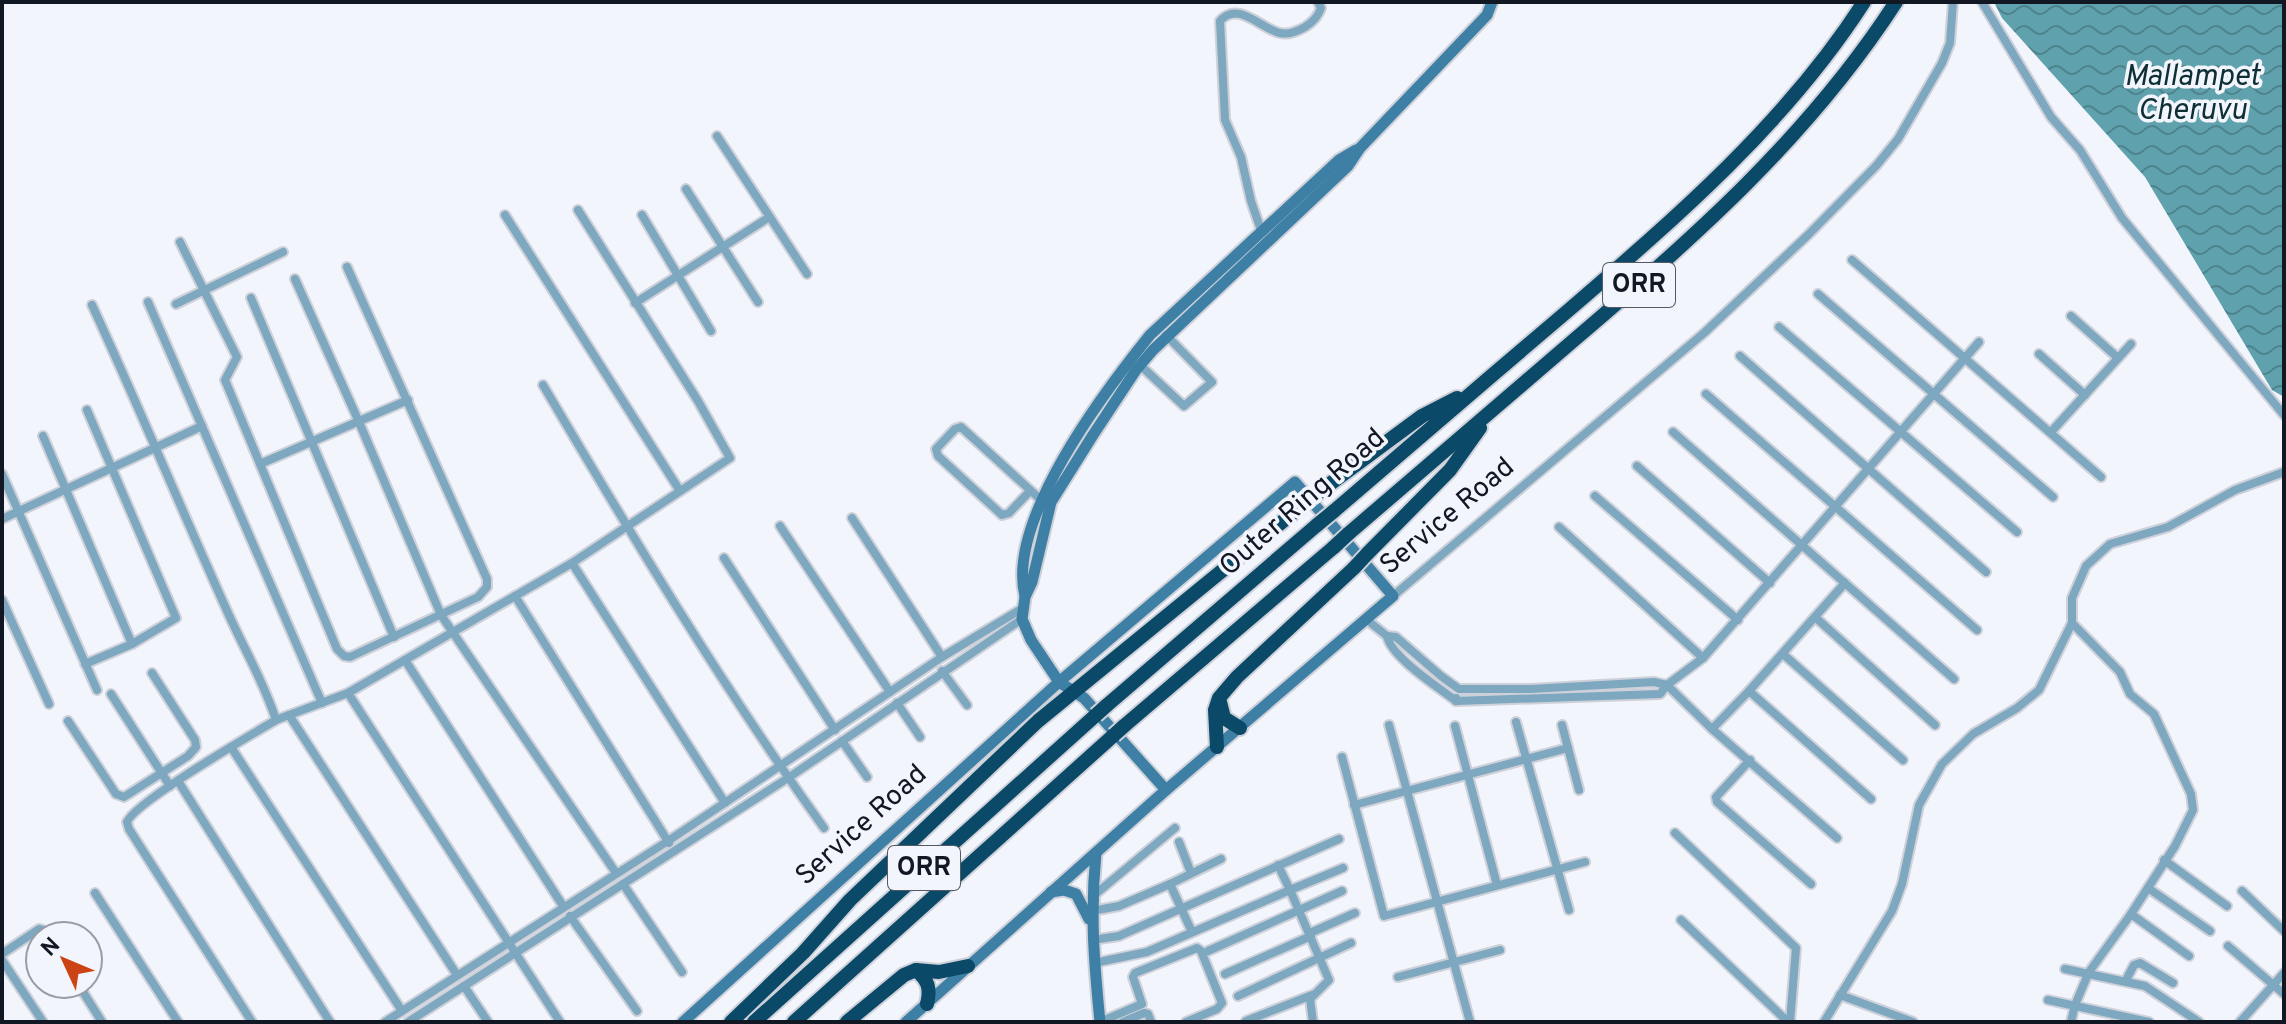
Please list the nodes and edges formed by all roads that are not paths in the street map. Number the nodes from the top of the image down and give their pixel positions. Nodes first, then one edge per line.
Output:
1 (1318, 2) edge
2 (1492, 2) edge
3 (1864, 2) edge
4 (1896, 2) edge
5 (1953, 2) edge
6 (1982, 2) edge
7 (717, 136) dead end
8 (1360, 148) junction
9 (686, 189) dead end
10 (578, 210) dead end
11 (505, 215) dead end
12 (642, 215) dead end
13 (768, 218) junction
14 (1262, 233) junction
15 (180, 242) dead end
16 (723, 247) junction
17 (283, 252) dead end
18 (1852, 260) dead end
19 (347, 267) dead end
20 (679, 274) junction
21 (807, 274) dead end
22 (295, 279) dead end
23 (203, 290) junction
24 (1818, 294) dead end
25 (251, 298) dead end
26 (148, 302) dead end
27 (758, 302) dead end
28 (635, 303) junction
29 (176, 304) dead end
30 (92, 305) dead end
31 (2071, 316) dead end
32 (1779, 327) dead end
33 (711, 331) dead end
34 (1166, 335) junction
35 (1979, 342) dead end
36 (2131, 344) dead end
37 (2039, 354) dead end
38 (1740, 356) dead end
39 (1966, 357) junction
40 (2118, 358) junction
41 (1140, 365) junction
42 (543, 385) dead end
43 (1476, 389) junction
44 (1706, 394) dead end
45 (1933, 395) junction
46 (2085, 395) junction
47 (408, 400) junction
48 (1495, 408) junction
49 (87, 410) dead end
50 (2284, 415) edge
51 (359, 422) junction
52 (202, 426) junction
53 (1673, 432) dead end
54 (1901, 432) junction
55 (2051, 432) junction
56 (43, 436) dead end
57 (312, 443) junction
58 (157, 446) junction
59 (260, 464) junction
60 (1637, 466) dead end
61 (111, 467) junction
62 (1868, 471) junction
63 (2284, 472) edge
64 (2, 474) edge
65 (2101, 477) dead end
66 (67, 487) junction
67 (680, 491) junction
68 (1030, 491) junction
69 (1595, 496) dead end
70 (2053, 497) dead end
71 (1020, 501) junction
72 (1040, 503) junction
73 (1837, 506) junction
74 (19, 510) junction
75 (852, 518) dead end
76 (2, 519) edge
77 (626, 526) junction
78 (780, 526) dead end
79 (1559, 527) dead end
80 (2017, 532) dead end
81 (1802, 546) junction
82 (724, 558) dead end
83 (572, 563) junction
84 (1986, 572) dead end
85 (1770, 583) junction
86 (1845, 583) junction
87 (515, 596) junction
88 (1393, 596) junction
89 (2, 600) edge
90 (1023, 608) junction
91 (441, 615) junction
92 (1815, 617) junction
93 (1367, 620) junction
94 (1738, 620) junction
95 (2072, 623) junction
96 (1977, 630) dead end
97 (454, 632) junction
98 (1387, 636) junction
99 (394, 637) junction
100 (132, 644) junction
101 (1783, 654) junction
102 (942, 657) junction
103 (1703, 658) junction
104 (405, 660) junction
105 (85, 664) junction
106 (942, 671) junction
107 (152, 673) dead end
108 (1954, 679) dead end
109 (1059, 682) junction
110 (1594, 685) junction
111 (1667, 685) junction
112 (1459, 689) junction
113 (97, 690) dead end
114 (1073, 691) junction
115 (1749, 691) junction
116 (890, 692) junction
117 (348, 693) junction
118 (111, 694) dead end
119 (1219, 698) junction
120 (1594, 698) junction
121 (1456, 701) junction
122 (322, 703) junction
123 (897, 703) junction
124 (49, 704) dead end
125 (967, 705) dead end
126 (289, 715) junction
127 (276, 720) junction
128 (68, 721) dead end
129 (1516, 722) dead end
130 (1389, 725) dead end
131 (1562, 725) dead end
132 (1935, 725) dead end
133 (1455, 726) dead end
134 (1240, 728) junction
135 (1712, 729) junction
136 (835, 730) junction
137 (920, 737) dead end
138 (842, 741) junction
139 (231, 747) junction
140 (1217, 747) junction
141 (1568, 748) junction
142 (1342, 757) dead end
143 (1526, 759) junction
144 (1750, 760) junction
145 (1903, 760) dead end
146 (781, 767) junction
147 (161, 772) junction
148 (1468, 775) junction
149 (867, 777) dead end
150 (788, 778) junction
151 (174, 784) junction
152 (1166, 790) junction
153 (1579, 790) dead end
154 (1407, 791) junction
155 (1871, 799) dead end
156 (725, 803) junction
157 (1354, 805) junction
158 (824, 828) dead end
159 (1175, 828) dead end
160 (1675, 833) dead end
161 (1837, 838) dead end
162 (1339, 839) dead end
163 (668, 841) junction
164 (1179, 842) dead end
165 (675, 851) junction
166 (1096, 853) junction
167 (1221, 859) dead end
168 (2164, 860) junction
169 (1585, 862) dead end
170 (1278, 865) junction
171 (1343, 868) dead end
172 (1557, 869) junction
173 (616, 873) junction
174 (1191, 873) junction
175 (623, 884) junction
176 (1170, 884) junction
177 (1811, 884) dead end
178 (1497, 885) junction
179 (2148, 888) junction
180 (1290, 890) junction
181 (1342, 891) dead end
182 (2242, 891) dead end
183 (1050, 892) junction
184 (95, 893) dead end
185 (1091, 897) junction
186 (1437, 902) junction
187 (563, 906) junction
188 (2227, 906) dead end
189 (1182, 908) junction
190 (1300, 910) junction
191 (1569, 910) dead end
192 (1092, 911) junction
193 (1355, 913) dead end
194 (2131, 914) junction
195 (570, 916) junction
196 (1681, 920) dead end
197 (2210, 931) dead end
198 (2284, 931) edge
199 (1192, 932) junction
200 (1092, 933) junction
201 (1310, 934) junction
202 (24, 939) edge
203 (508, 943) junction
204 (1351, 943) dead end
205 (2228, 946) dead end
206 (1500, 950) dead end
207 (1208, 951) dead end
208 (515, 953) junction
209 (2, 954) edge
210 (2189, 956) dead end
211 (1321, 957) junction
212 (2, 960) edge
213 (1454, 962) junction
214 (1094, 963) junction
215 (968, 966) junction
216 (2065, 969) dead end
217 (916, 970) junction
218 (682, 972) dead end
219 (2089, 972) junction
220 (2284, 973) edge
221 (1225, 974) dead end
222 (457, 975) junction
223 (1398, 977) dead end
224 (2126, 980) junction
225 (2173, 983) dead end
226 (2273, 984) junction
227 (464, 986) junction
228 (1316, 993) junction
229 (2284, 994) edge
230 (1840, 995) junction
231 (1238, 996) dead end
232 (88, 1000) edge
233 (2048, 1000) dead end
234 (927, 1004) junction
235 (2075, 1005) junction
236 (402, 1011) junction
237 (637, 1011) dead end
238 (1246, 1021) edge
239 (43, 1022) edge
240 (102, 1022) edge
241 (178, 1022) edge
242 (252, 1022) edge
243 (330, 1022) edge
244 (385, 1022) edge
245 (409, 1022) edge
246 (488, 1022) edge
247 (560, 1022) edge
248 (683, 1022) edge
249 (731, 1022) edge
250 (754, 1022) edge
251 (794, 1022) edge
252 (847, 1022) edge
253 (906, 1022) edge
254 (1100, 1022) edge
255 (1123, 1022) edge
256 (1151, 1022) edge
257 (1186, 1022) edge
258 (1313, 1022) edge
259 (1470, 1022) edge
260 (1789, 1022) edge
261 (1824, 1022) edge
262 (1913, 1022) edge
263 (2071, 1022) edge
264 (2149, 1022) edge
265 (2199, 1022) edge
266 (2240, 1022) edge

1 - 14 street
2 - 8 main road
3 - 43 highway, Outer Ring Road / ORR
4 - 48 highway, Outer Ring Road / ORR
5 - 88 street, Service Road
6 - 50 street
7 - 13 street
8 - 14 main road
8 - 34 main road
9 - 16 street
10 - 28 street
11 - 67 street
12 - 20 street
13 - 16 street
13 - 21 street
14 - 72 main road
15 - 23 street
16 - 20 street
16 - 27 street
17 - 23 street
18 - 39 street
19 - 47 street
20 - 28 street
20 - 33 street
22 - 51 street
23 - 29 street
23 - 59 street
24 - 45 street
25 - 57 street
26 - 52 street
28 - 67 street
30 - 58 street
31 - 40 street
32 - 54 street
34 - 41 main road
34 - 41 street
35 - 39 street
36 - 40 street
37 - 46 street
38 - 62 street
39 - 45 street
39 - 55 street
40 - 46 street
41 - 90 main road
42 - 77 street
43 - 114 highway, bridge
43 - 250 highway, Outer Ring Road / ORR, bridge
44 - 73 street
45 - 54 street
45 - 70 street
46 - 55 street
47 - 51 street
47 - 91 street
48 - 119 highway, bridge
48 - 251 highway, Outer Ring Road / ORR, bridge
49 - 61 street
51 - 57 street
51 - 91 street
52 - 58 street
52 - 122 street
53 - 81 street
54 - 62 street
54 - 80 street
55 - 65 street
56 - 66 street
57 - 59 street
57 - 99 street
58 - 61 street
58 - 127 street
59 - 99 street
60 - 85 street
61 - 66 street
61 - 100 street
62 - 73 street
62 - 84 street
63 - 95 street
64 - 74 street
66 - 74 street
66 - 100 street
67 - 77 street
68 - 71 street
68 - 71 street
68 - 72 street
69 - 94 street
71 - 72 street
72 - 90 main road
73 - 81 street
73 - 96 street
74 - 76 street
74 - 105 street
75 - 102 street
77 - 83 street
77 - 146 street
78 - 116 street
79 - 103 street
81 - 85 street
81 - 86 street
82 - 136 street
83 - 87 street
83 - 156 street
85 - 94 street
86 - 92 street
86 - 108 street
87 - 97 street
87 - 163 street
88 - 93 main road, Service Road
88 - 109 main road, Service Road
89 - 124 street
90 - 102 street
90 - 106 street
90 - 109 main road
91 - 97 street
91 - 99 street
92 - 101 street
92 - 132 street
93 - 98 street
93 - 134 main road, Service Road
94 - 103 street
95 - 168 street
95 - 230 street
97 - 104 street
97 - 173 street
98 - 112 street
98 - 121 street
100 - 105 street
101 - 115 street
101 - 145 street
102 - 116 street
103 - 111 street
104 - 117 street
104 - 187 street
105 - 113 street
106 - 123 street
106 - 125 street
107 - 147 street
109 - 114 main road
109 - 248 main road, Service Road
110 - 111 street
110 - 112 street
110 - 120 street
111 - 120 street
111 - 135 street
112 - 121 street
114 - 152 main road
114 - 249 highway
115 - 135 street
115 - 155 street
116 - 136 street
117 - 122 street
117 - 203 street
118 - 147 street
119 - 134 highway
119 - 140 highway
120 - 121 street
122 - 126 street
123 - 137 street
123 - 138 street
126 - 127 street
126 - 222 street
127 - 139 street
128 - 147 street
129 - 143 street
130 - 154 street
131 - 141 street
133 - 148 street
134 - 140 main road, Service Road
135 - 144 street
136 - 146 street
138 - 149 street
138 - 150 street
139 - 151 street
139 - 236 street
140 - 152 main road, Service Road
141 - 143 street
141 - 153 street
142 - 157 street
143 - 148 street
143 - 172 street
144 - 161 street
144 - 177 street
146 - 150 street
146 - 156 street
147 - 151 street
148 - 154 street
148 - 178 street
150 - 158 street
150 - 165 street
151 - 242 street
151 - 243 street
152 - 166 main road, Service Road
154 - 157 street
154 - 186 street
156 - 163 street
157 - 186 street
159 - 185 street
160 - 260 street
162 - 170 street
163 - 165 street
163 - 173 street
164 - 174 street
165 - 175 street
166 - 183 main road, Service Road
166 - 185 main road
167 - 174 street
168 - 179 street
168 - 188 street
169 - 172 street
170 - 180 street
170 - 189 street
171 - 180 street
172 - 178 street
172 - 191 street
173 - 187 street
174 - 176 street
175 - 195 street
175 - 218 street
176 - 189 street
176 - 192 street
178 - 186 street
179 - 194 street
179 - 197 street
180 - 190 street
180 - 199 street
181 - 190 street
182 - 198 street
183 - 200 main road
183 - 215 main road, Service Road
184 - 241 street
185 - 192 main road
186 - 213 street
187 - 203 street
189 - 199 street
189 - 200 street
190 - 201 street
190 - 207 street
192 - 200 main road
193 - 201 street
194 - 210 street
194 - 219 street
195 - 208 street
195 - 237 street
196 - 260 street
199 - 214 street
200 - 214 main road
201 - 211 street
201 - 221 street
202 - 209 street
203 - 208 street
203 - 222 street
204 - 211 street
205 - 226 street
206 - 213 street
208 - 227 street
208 - 247 street
211 - 228 street
211 - 231 street
212 - 239 street
213 - 223 street
213 - 259 street
214 - 254 main road
215 - 217 highway
215 - 234 main road, Service Road
216 - 219 street
217 - 234 highway
217 - 252 highway
219 - 224 street
219 - 235 street
220 - 226 street
222 - 236 street
224 - 225 street
224 - 265 street
226 - 229 street
226 - 266 street
227 - 245 street
227 - 246 street
228 - 238 street
228 - 258 street
230 - 261 street
230 - 262 street
232 - 240 street
233 - 235 street
234 - 253 main road, Service Road
235 - 263 street
235 - 264 street
236 - 244 street
254 - 257 street
255 - 256 street

